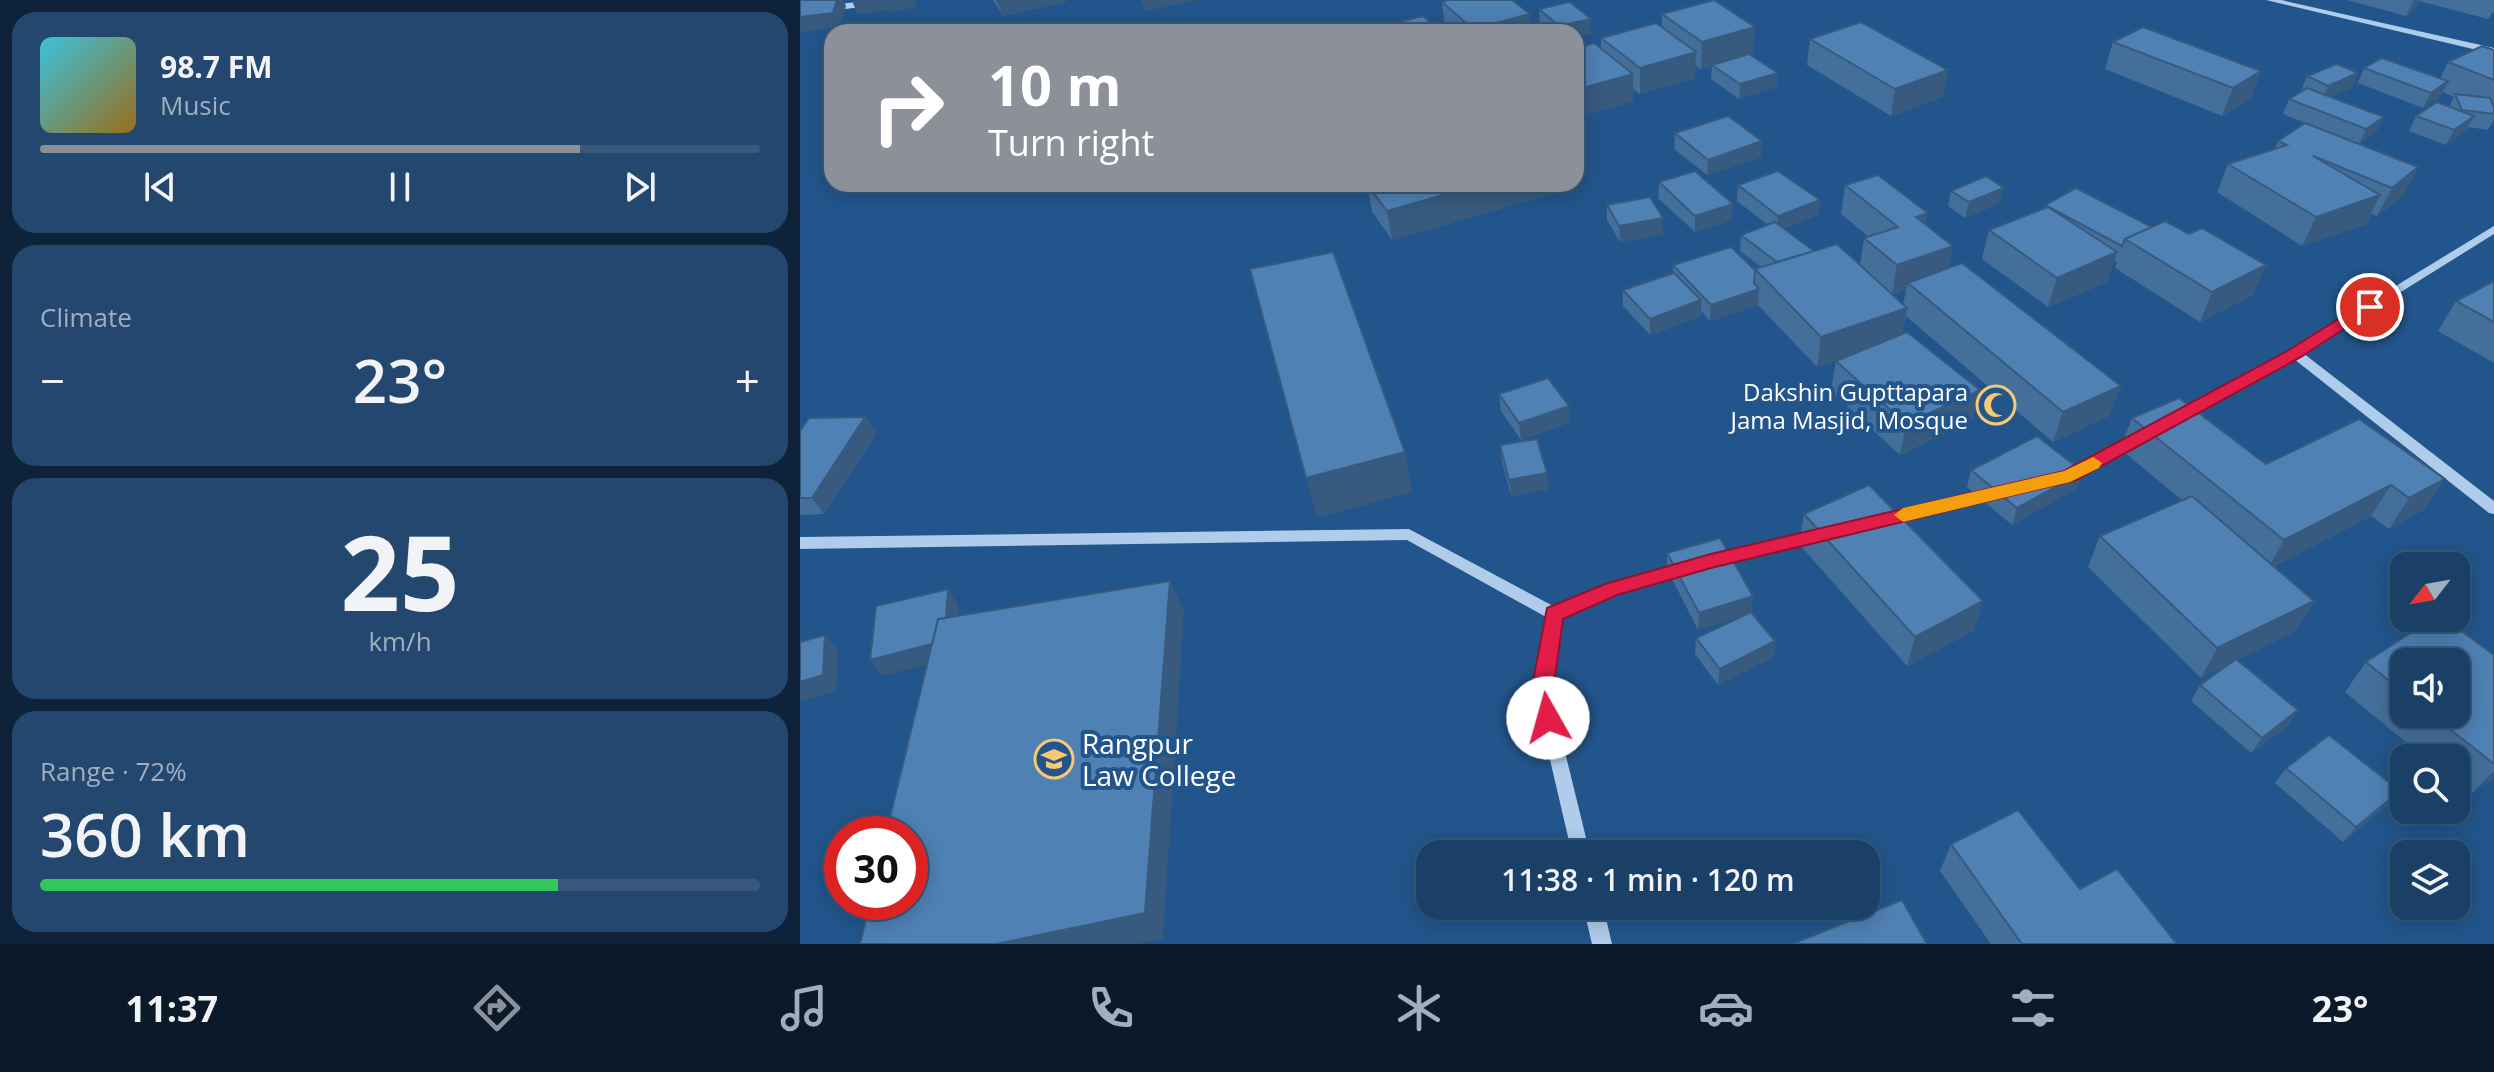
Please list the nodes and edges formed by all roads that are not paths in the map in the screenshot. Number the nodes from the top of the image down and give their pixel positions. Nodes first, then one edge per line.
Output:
1 (891, 0) edge
2 (2270, 0) edge
3 (800, 12) edge
4 (2494, 51) edge
5 (2494, 229) edge
6 (2295, 353) junction
7 (2055, 479) edge
8 (2010, 490) edge
9 (2494, 509) edge
10 (1860, 525) edge
11 (1831, 533) edge
12 (800, 543) edge
13 (1554, 614) junction
14 (1578, 840) edge
15 (1596, 920) edge
16 (1602, 944) edge

1 - 3 street
2 - 4 street
5 - 6 street
6 - 7 street
6 - 9 street
8 - 10 street
11 - 13 street
12 - 13 street
13 - 14 street
15 - 16 street

